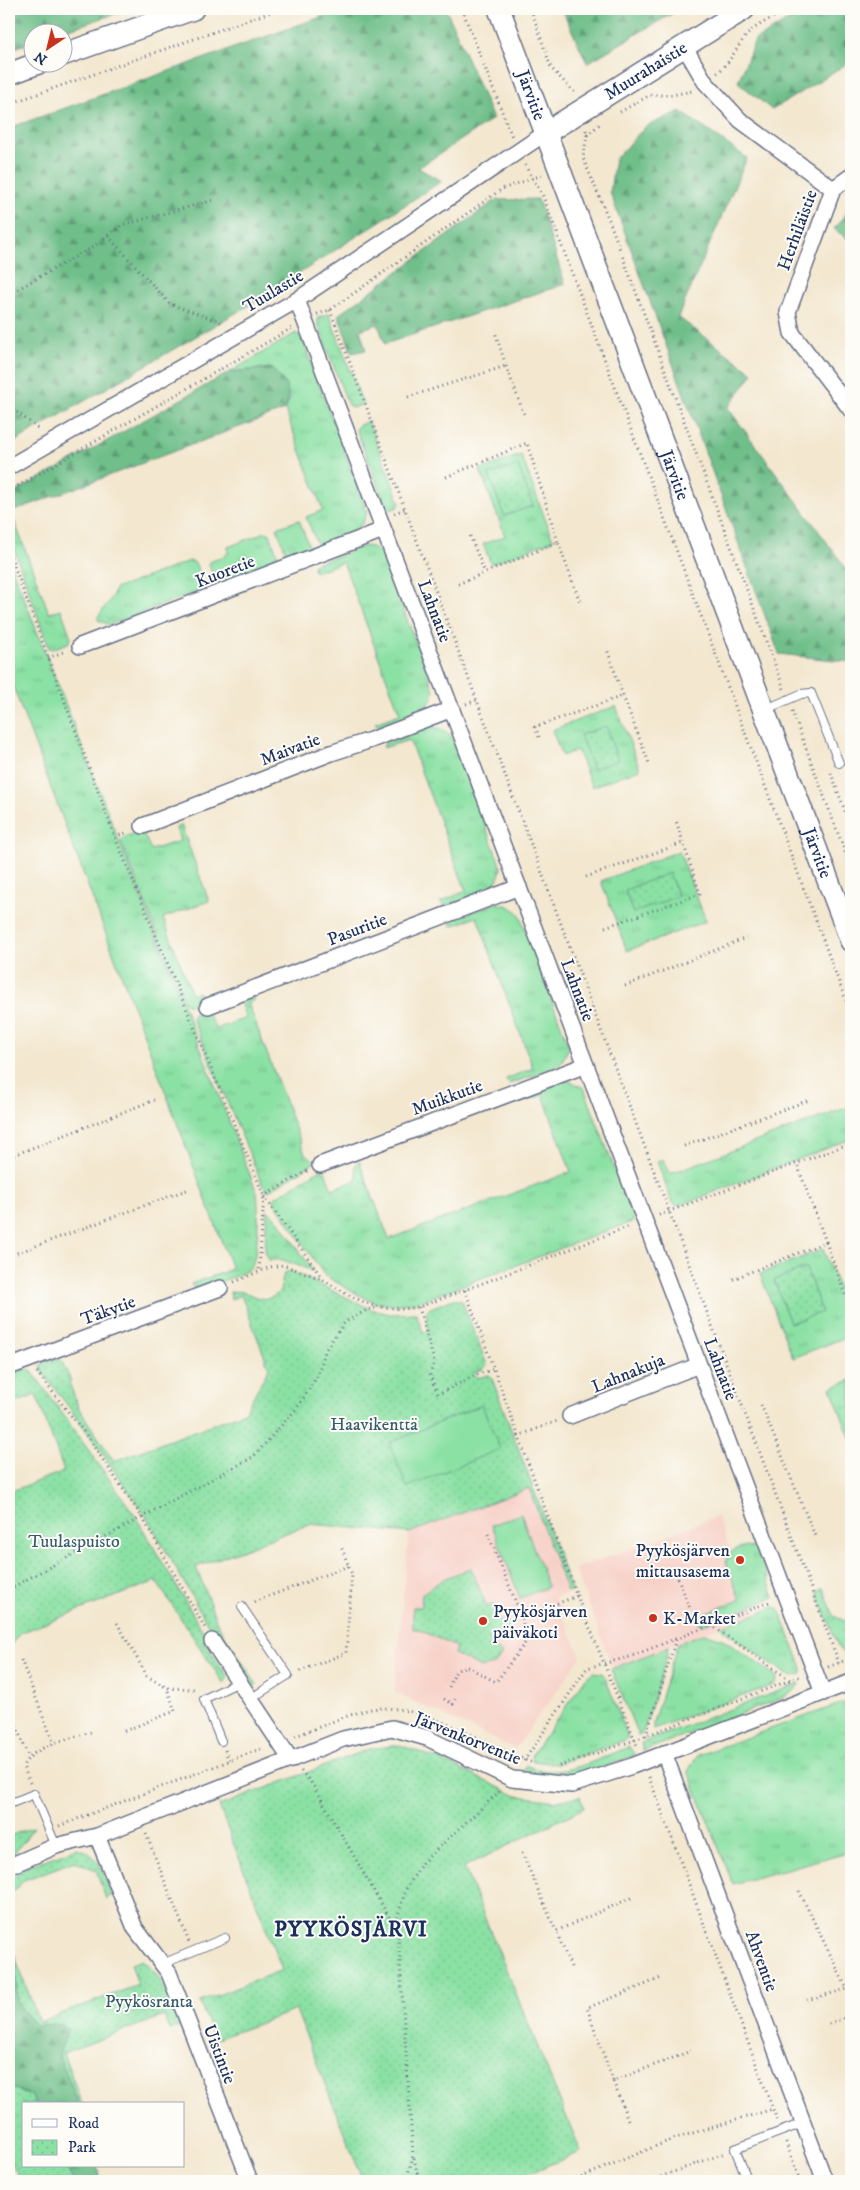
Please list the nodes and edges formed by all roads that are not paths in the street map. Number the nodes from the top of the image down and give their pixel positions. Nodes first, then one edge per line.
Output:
1 (193, 9) edge
2 (500, 9) edge
3 (744, 9) edge
4 (684, 46) junction
5 (72, 51) edge
6 (22, 69) edge
7 (9, 74) edge
8 (547, 132) junction
9 (851, 176) edge
10 (833, 189) junction
11 (297, 300) junction
12 (851, 410) edge
13 (9, 467) edge
14 (383, 530) junction
15 (80, 646) dead end
16 (452, 709) junction
17 (764, 710) junction
18 (840, 762) road end
19 (143, 826) dead end
20 (519, 887) junction
21 (851, 941) edge
22 (208, 1006) dead end
23 (586, 1065) junction
24 (320, 1164) road end
25 (220, 1288) road end
26 (699, 1365) junction
27 (9, 1367) edge
28 (570, 1416) road end
29 (242, 1607) road end
30 (212, 1641) road end
31 (239, 1682) junction
32 (851, 1682) edge
33 (823, 1694) junction
34 (250, 1699) junction
35 (222, 1741) dead end
36 (664, 1753) junction
37 (291, 1760) junction
38 (9, 1804) edge
39 (97, 1836) junction
40 (56, 1846) junction
41 (13, 1867) edge
42 (224, 1938) dead end
43 (162, 1964) junction
44 (803, 2123) junction
45 (250, 2181) edge
46 (748, 2181) edge
47 (825, 2181) edge

1 - 5 street
2 - 8 street, Järvitie
3 - 4 street, Muurahaistie
4 - 8 street, Muurahaistie
4 - 10 street, Herhiläistie
6 - 7 street
8 - 11 street, Tuulastie
8 - 17 street, Järvitie
9 - 10 street
10 - 12 street, Herhiläistie
11 - 13 street, Tuulastie
11 - 14 street, Lahnatie
14 - 15 street, Kuoretie
14 - 16 street, Lahnatie
16 - 19 street, Maivatie
16 - 20 street, Lahnatie
17 - 18 lane
17 - 21 street, Järvitie
20 - 22 street, Pasuritie
20 - 23 street, Lahnatie
23 - 24 street, Muikkutie
23 - 26 street, Lahnatie
25 - 27 street, Täkytie
26 - 28 street, Lahnakuja
26 - 33 street, Lahnatie
29 - 34 lane
30 - 31 street
31 - 34 street
31 - 35 lane
32 - 33 street, Järvenkorventie
33 - 36 street, Järvenkorventie
34 - 37 street
36 - 37 street, Järvenkorventie
36 - 44 street, Ahventie
37 - 39 street, Järvenkorventie
38 - 40 lane
39 - 40 street, Järvenkorventie
39 - 43 street, Uistintie
40 - 41 street, Järvenkorventie
42 - 43 lane
43 - 45 street, Uistintie
44 - 46 lane
44 - 47 street, Ahventie

